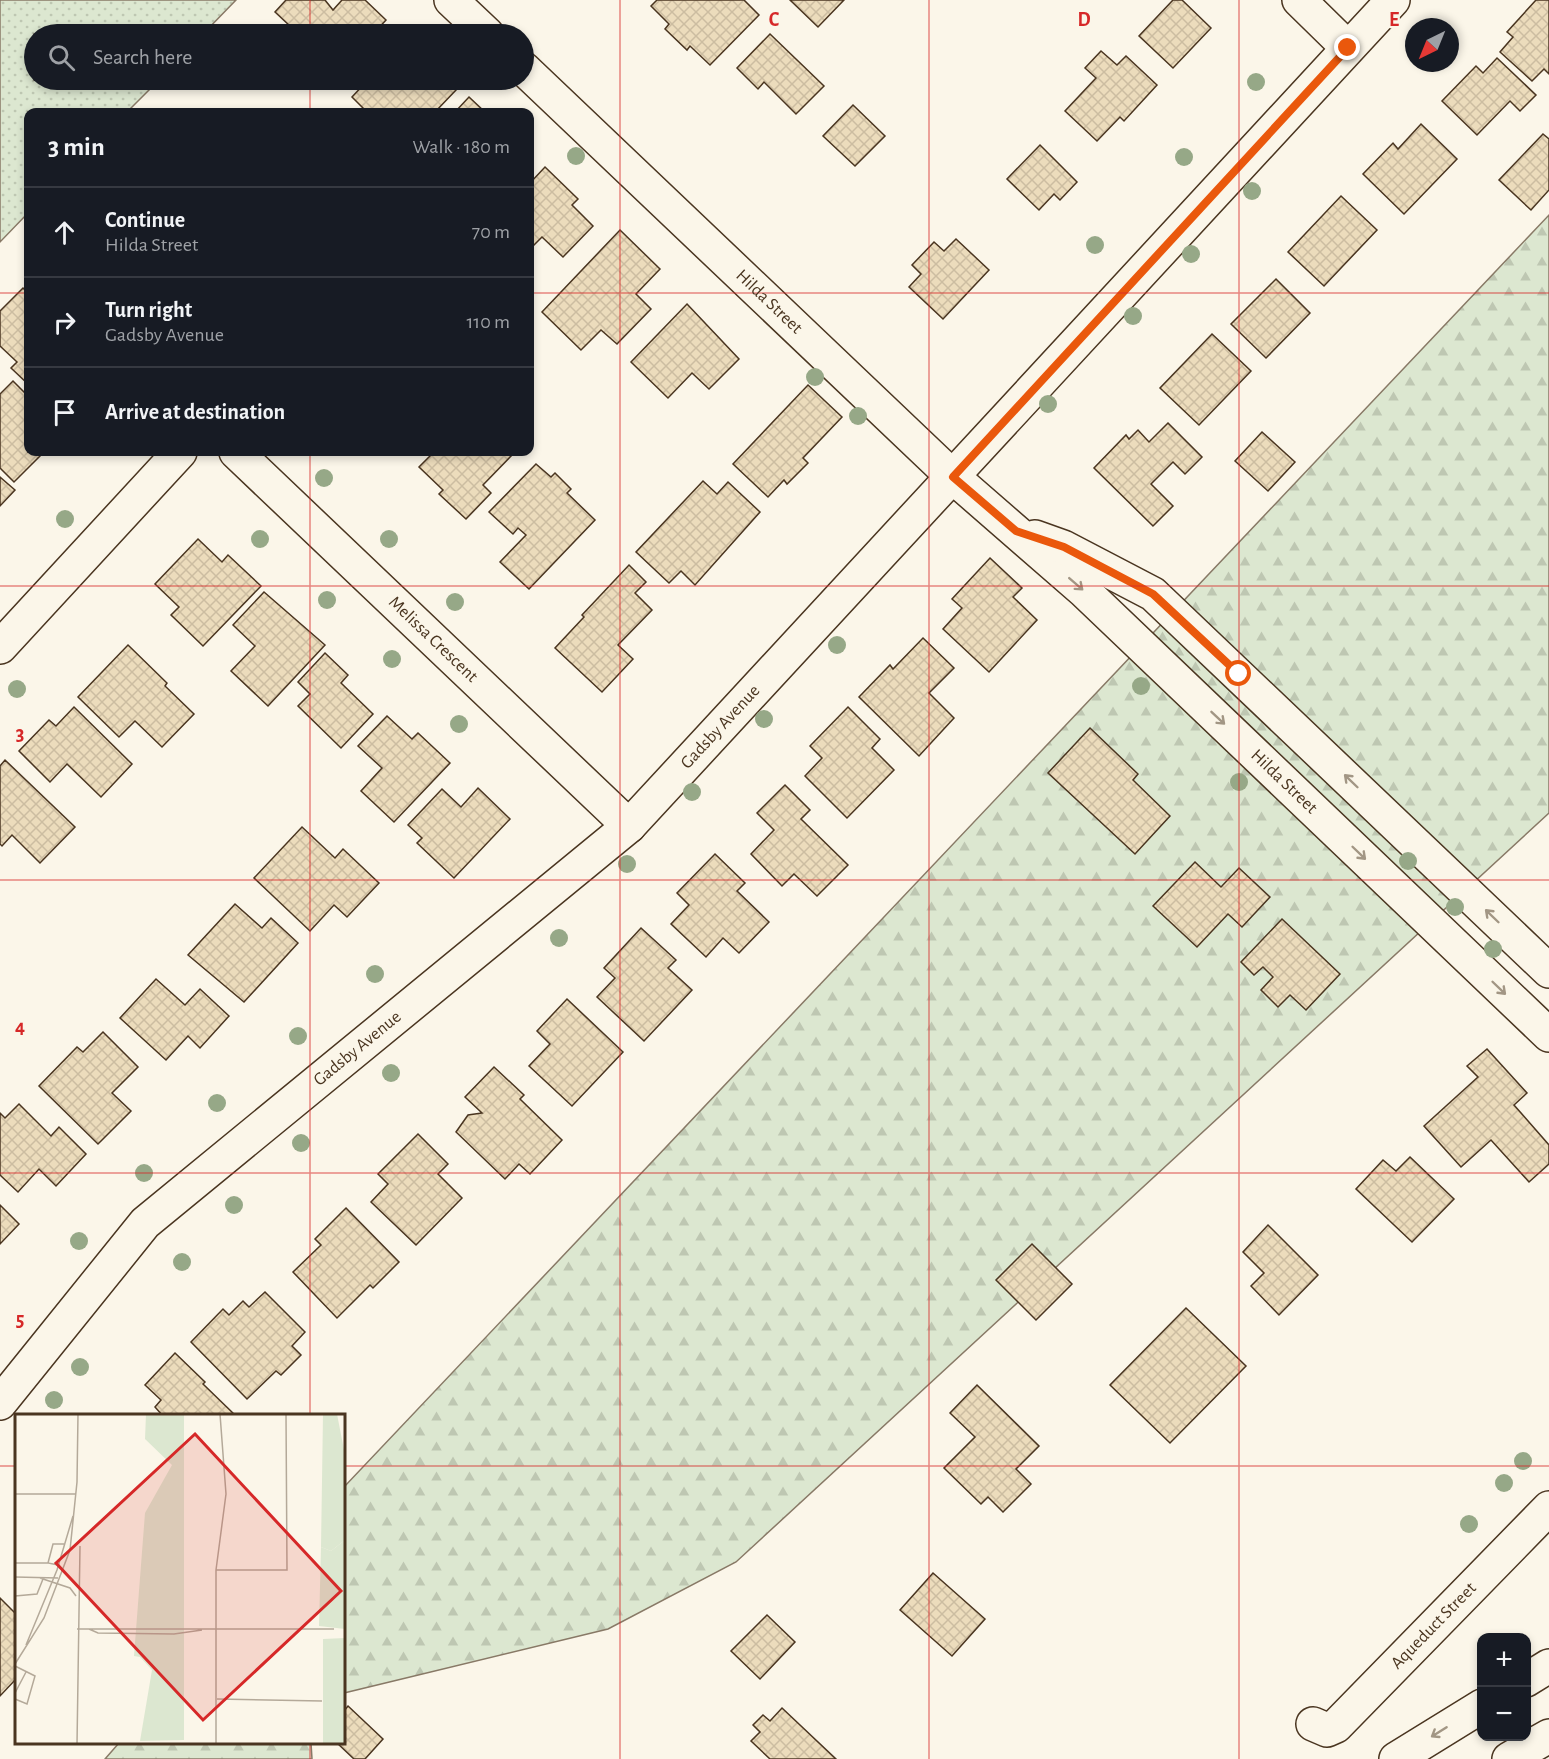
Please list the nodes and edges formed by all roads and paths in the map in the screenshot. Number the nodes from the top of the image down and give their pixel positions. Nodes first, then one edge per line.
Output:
1 (451, 0) edge
2 (1299, 0) edge
3 (1393, 0) edge
4 (476, 24) edge
5 (1348, 48) junction
6 (534, 79) edge
7 (176, 456) edge
8 (240, 456) edge
9 (953, 477) junction
10 (1016, 531) junction
11 (0, 647) edge
12 (629, 826) junction
13 (1549, 971) edge
14 (1549, 1035) edge
15 (0, 1403) edge
16 (1549, 1508) edge
17 (1549, 1666) edge
18 (1531, 1677) edge
19 (1477, 1709) edge
20 (1313, 1724) dead end
21 (1549, 1736) edge
22 (1396, 1759) edge
23 (1509, 1759) edge

1 - 4 street
2 - 5 street
3 - 5 street, Gadsby Avenue
5 - 9 street, Gadsby Avenue
6 - 9 street, Hilda Street
7 - 11 street
8 - 12 street, Melissa Crescent
9 - 10 street, Hilda Street
9 - 12 street, Gadsby Avenue
13 -> 10 street, Hilda Street
10 -> 14 street, Hilda Street
12 - 15 street, Gadsby Avenue
16 - 20 street, Aqueduct Street
17 - 18 street
19 -> 22 street
21 - 23 street

